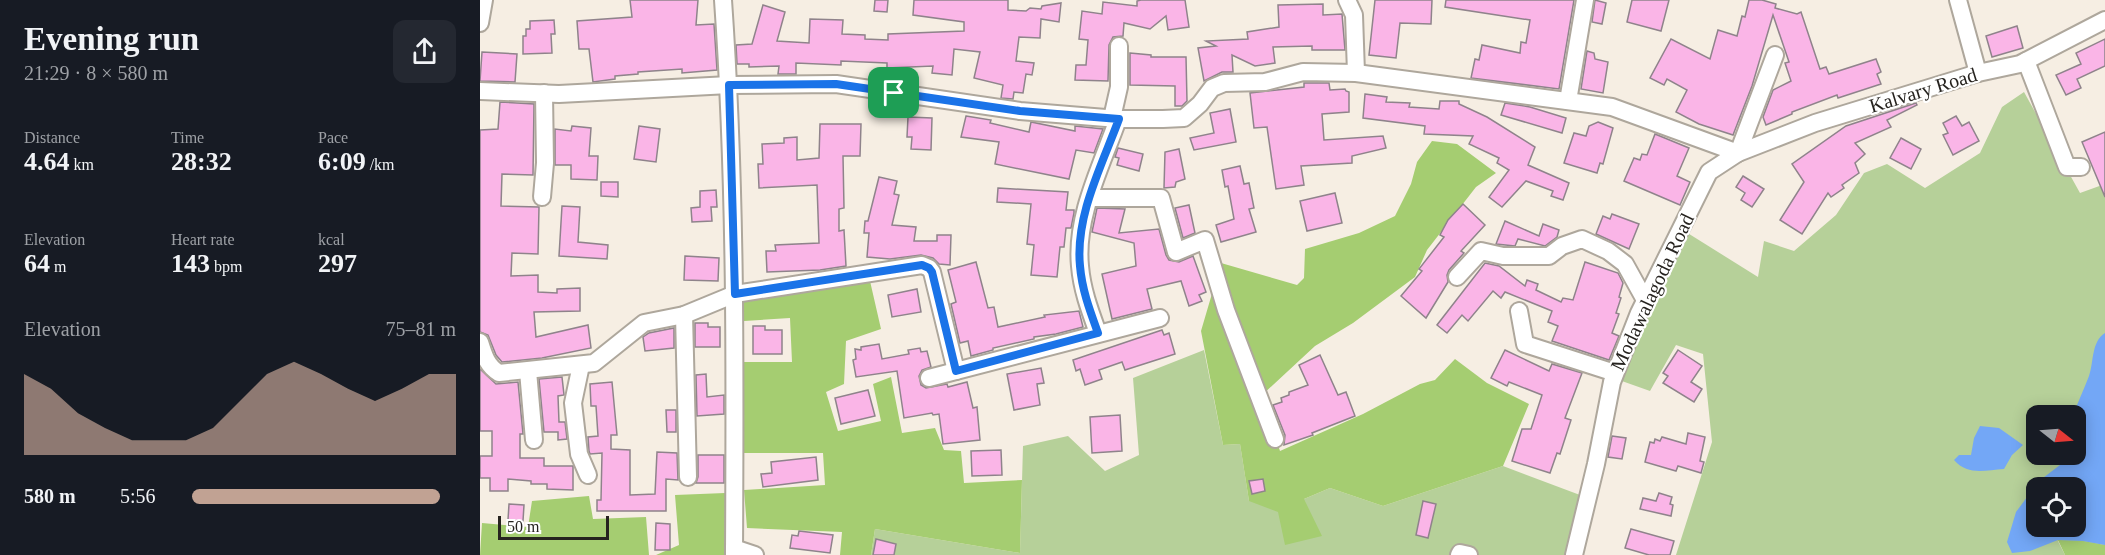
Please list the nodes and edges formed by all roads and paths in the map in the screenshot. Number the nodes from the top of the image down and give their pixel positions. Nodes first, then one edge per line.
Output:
1 (484, 0) edge
2 (723, 0) edge
3 (1347, 0) edge
4 (1585, 0) edge
5 (1958, 0) edge
6 (2105, 20) edge
7 (480, 23) edge
8 (1119, 46) dead end
9 (1775, 55) dead end
10 (2026, 61) junction
11 (1356, 73) junction
12 (1978, 73) junction
13 (729, 85) junction
14 (480, 91) edge
15 (544, 93) junction
16 (1568, 101) junction
17 (1115, 118) junction
18 (1738, 153) junction
19 (2081, 167) dead end
20 (543, 197) dead end
21 (1090, 198) junction
22 (1457, 277) dead end
23 (735, 294) junction
24 (1645, 300) junction
25 (1519, 311) dead end
26 (684, 315) junction
27 (1160, 318) dead end
28 (1098, 333) junction
29 (480, 342) edge
30 (581, 364) junction
31 (528, 371) junction
32 (956, 371) junction
33 (1615, 373) junction
34 (929, 378) dead end
35 (1275, 439) dead end
36 (534, 440) dead end
37 (588, 475) dead end
38 (688, 477) dead end
39 (734, 551) edge
40 (755, 555) edge
41 (1460, 555) edge
42 (1469, 555) edge
43 (1574, 555) edge

1 - 7 street
2 - 13 street
3 - 11 street
4 - 16 street
5 - 12 street
6 - 10 street, Kalvary Road
8 - 17 street
9 - 18 street
10 - 12 street, Kalvary Road
10 - 19 street
11 - 16 street
11 - 17 street
12 - 18 street, Kalvary Road
13 - 15 street
13 - 17 street
13 - 23 street
14 - 15 street
15 - 20 street
16 - 18 street
17 - 21 street
18 - 24 street, Modawalagoda Road
21 - 28 street
21 - 35 street
22 - 24 street
23 - 26 street
23 - 32 street
23 - 39 street
24 - 33 street, Modawalagoda Road
25 - 33 street
26 - 30 street
26 - 38 street
27 - 28 street
28 - 32 street
29 - 31 street
30 - 31 street
30 - 37 street
31 - 36 street
32 - 34 street
33 - 43 street, Modawalagoda Road
39 - 40 street
41 - 42 street

